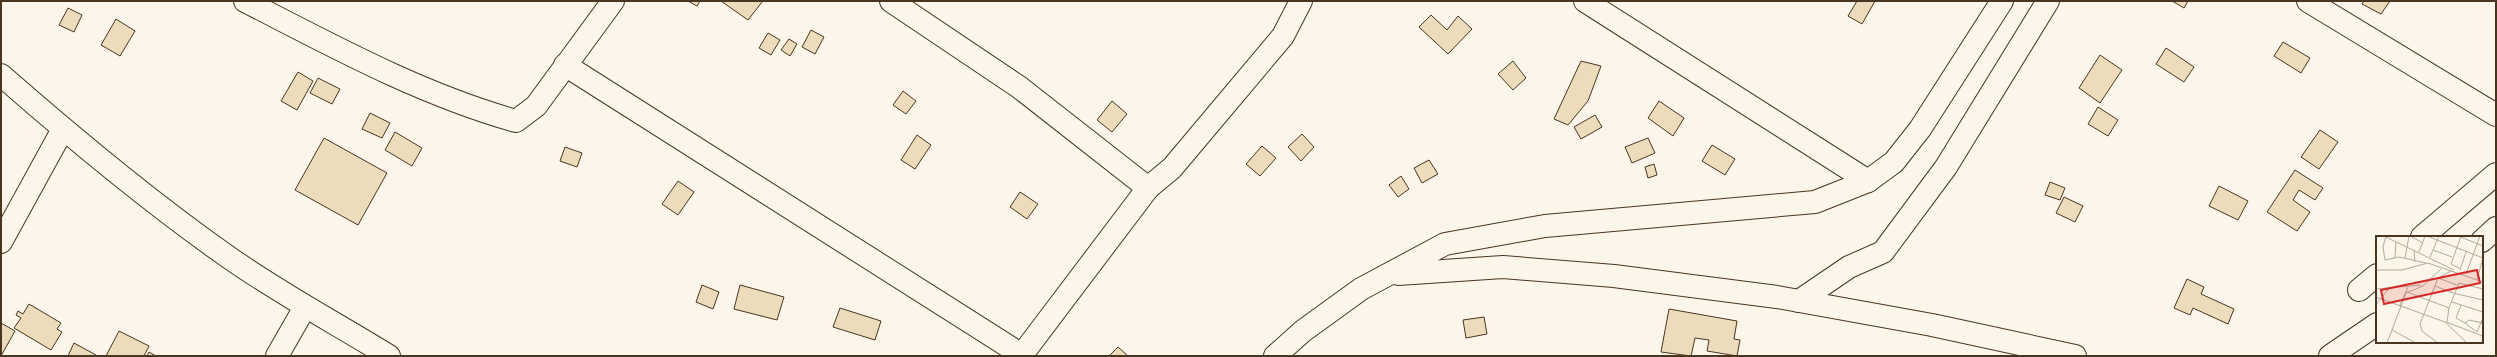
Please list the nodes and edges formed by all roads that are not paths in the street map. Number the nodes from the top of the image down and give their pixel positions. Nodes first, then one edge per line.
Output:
1 (245, 1) edge
2 (613, 1) edge
3 (891, 1) edge
4 (1301, 1) edge
5 (1585, 1) edge
6 (2002, 1) edge
7 (2048, 1) edge
8 (2308, 1) edge
9 (565, 65) junction
10 (1, 75) edge
11 (2496, 115) edge
12 (63, 129) junction
13 (2496, 174) edge
14 (1868, 181) junction
15 (1148, 188) junction
16 (2496, 228) edge
17 (2423, 236) edge
18 (2483, 240) edge
19 (1, 242) edge
20 (1390, 275) junction
21 (2376, 276) edge
22 (2359, 290) dead end
23 (1799, 300) junction
24 (305, 307) junction
25 (2376, 325) edge
26 (1022, 355) edge
27 (277, 356) edge
28 (389, 356) edge
29 (1276, 356) edge
30 (2075, 356) edge
31 (2330, 356) edge

1 - 9 street
2 - 9 street
3 - 15 street
4 - 15 street
5 - 14 street
6 - 14 street
7 - 23 street
8 - 11 street
9 - 26 street
10 - 12 street
12 - 19 street
12 - 24 street
13 - 17 street
14 - 20 street
15 - 26 street
16 - 18 street
20 - 23 street
20 - 29 street
21 - 22 street
23 - 30 street
24 - 27 street
24 - 28 street
25 - 31 street

